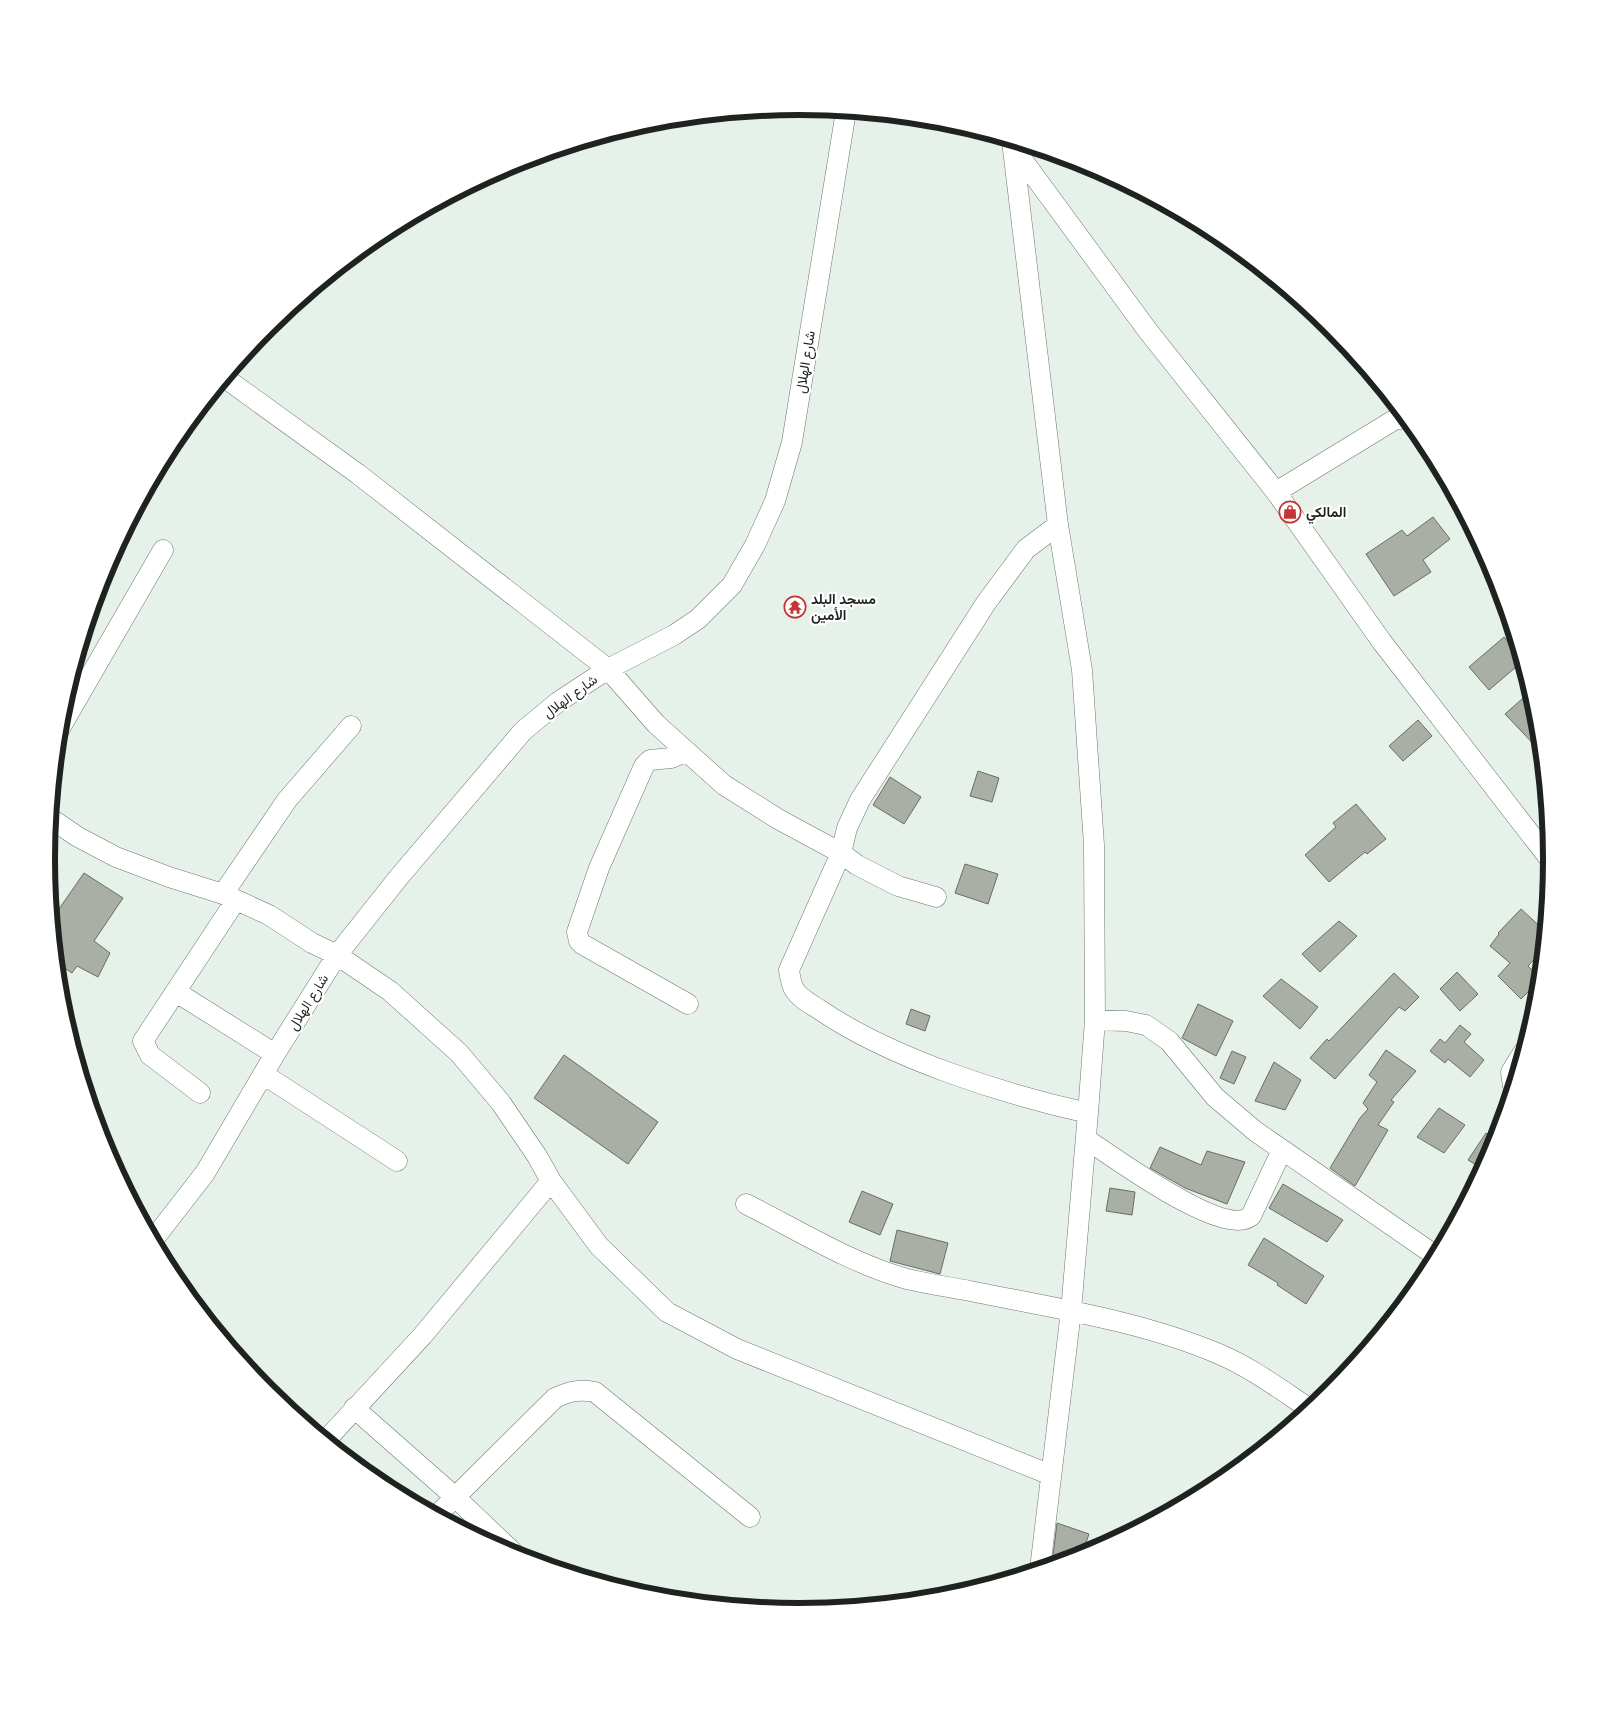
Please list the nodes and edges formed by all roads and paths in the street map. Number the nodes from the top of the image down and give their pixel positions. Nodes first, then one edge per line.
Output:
1 (845, 117) edge
2 (1009, 146) edge
3 (1012, 147) edge
4 (230, 381) edge
5 (1398, 419) edge
6 (1276, 492) junction
7 (1058, 525) junction
8 (163, 550) dead end
9 (608, 669) junction
10 (70, 712) edge
11 (350, 726) dead end
12 (686, 752) junction
13 (57, 822) edge
14 (1543, 850) edge
15 (841, 853) junction
16 (230, 897) junction
17 (936, 897) dead end
18 (337, 955) junction
19 (176, 992) junction
20 (688, 1004) dead end
21 (1095, 1020) junction
22 (275, 1054) junction
23 (263, 1074) junction
24 (200, 1093) dead end
25 (1088, 1113) junction
26 (1086, 1139) junction
27 (1282, 1152) junction
28 (397, 1161) dead end
29 (551, 1181) junction
30 (746, 1204) dead end
31 (157, 1235) edge
32 (1431, 1252) edge
33 (1071, 1311) junction
34 (1305, 1405) edge
35 (354, 1408) junction
36 (329, 1436) edge
37 (1052, 1475) junction
38 (454, 1496) junction
39 (440, 1511) edge
40 (750, 1517) dead end
41 (502, 1541) edge
42 (1041, 1563) edge

1 - 9 street, شارع الهلال
2 - 7 street
3 - 6 street
4 - 9 street
5 - 6 street
6 - 14 street
7 - 15 street
7 - 21 street
8 - 10 street
9 - 12 street
9 - 18 street, شارع الهلال
11 - 16 street
12 - 15 street
12 - 20 street
13 - 16 street
15 - 17 street
15 - 25 street
16 - 18 street
16 - 19 street
18 - 22 street, شارع الهلال
18 - 29 street
19 - 22 street
19 - 24 street
21 - 25 street
21 - 27 street
22 - 23 street, شارع الهلال
23 - 28 street
23 - 31 street, شارع الهلال
25 - 26 street
26 - 27 street
26 - 33 street
27 - 32 street
29 - 35 street
29 - 37 street
30 - 33 street
33 - 34 street
33 - 37 street
35 - 36 street
35 - 38 street
37 - 42 street
38 - 39 street
38 - 40 street
38 - 41 street

